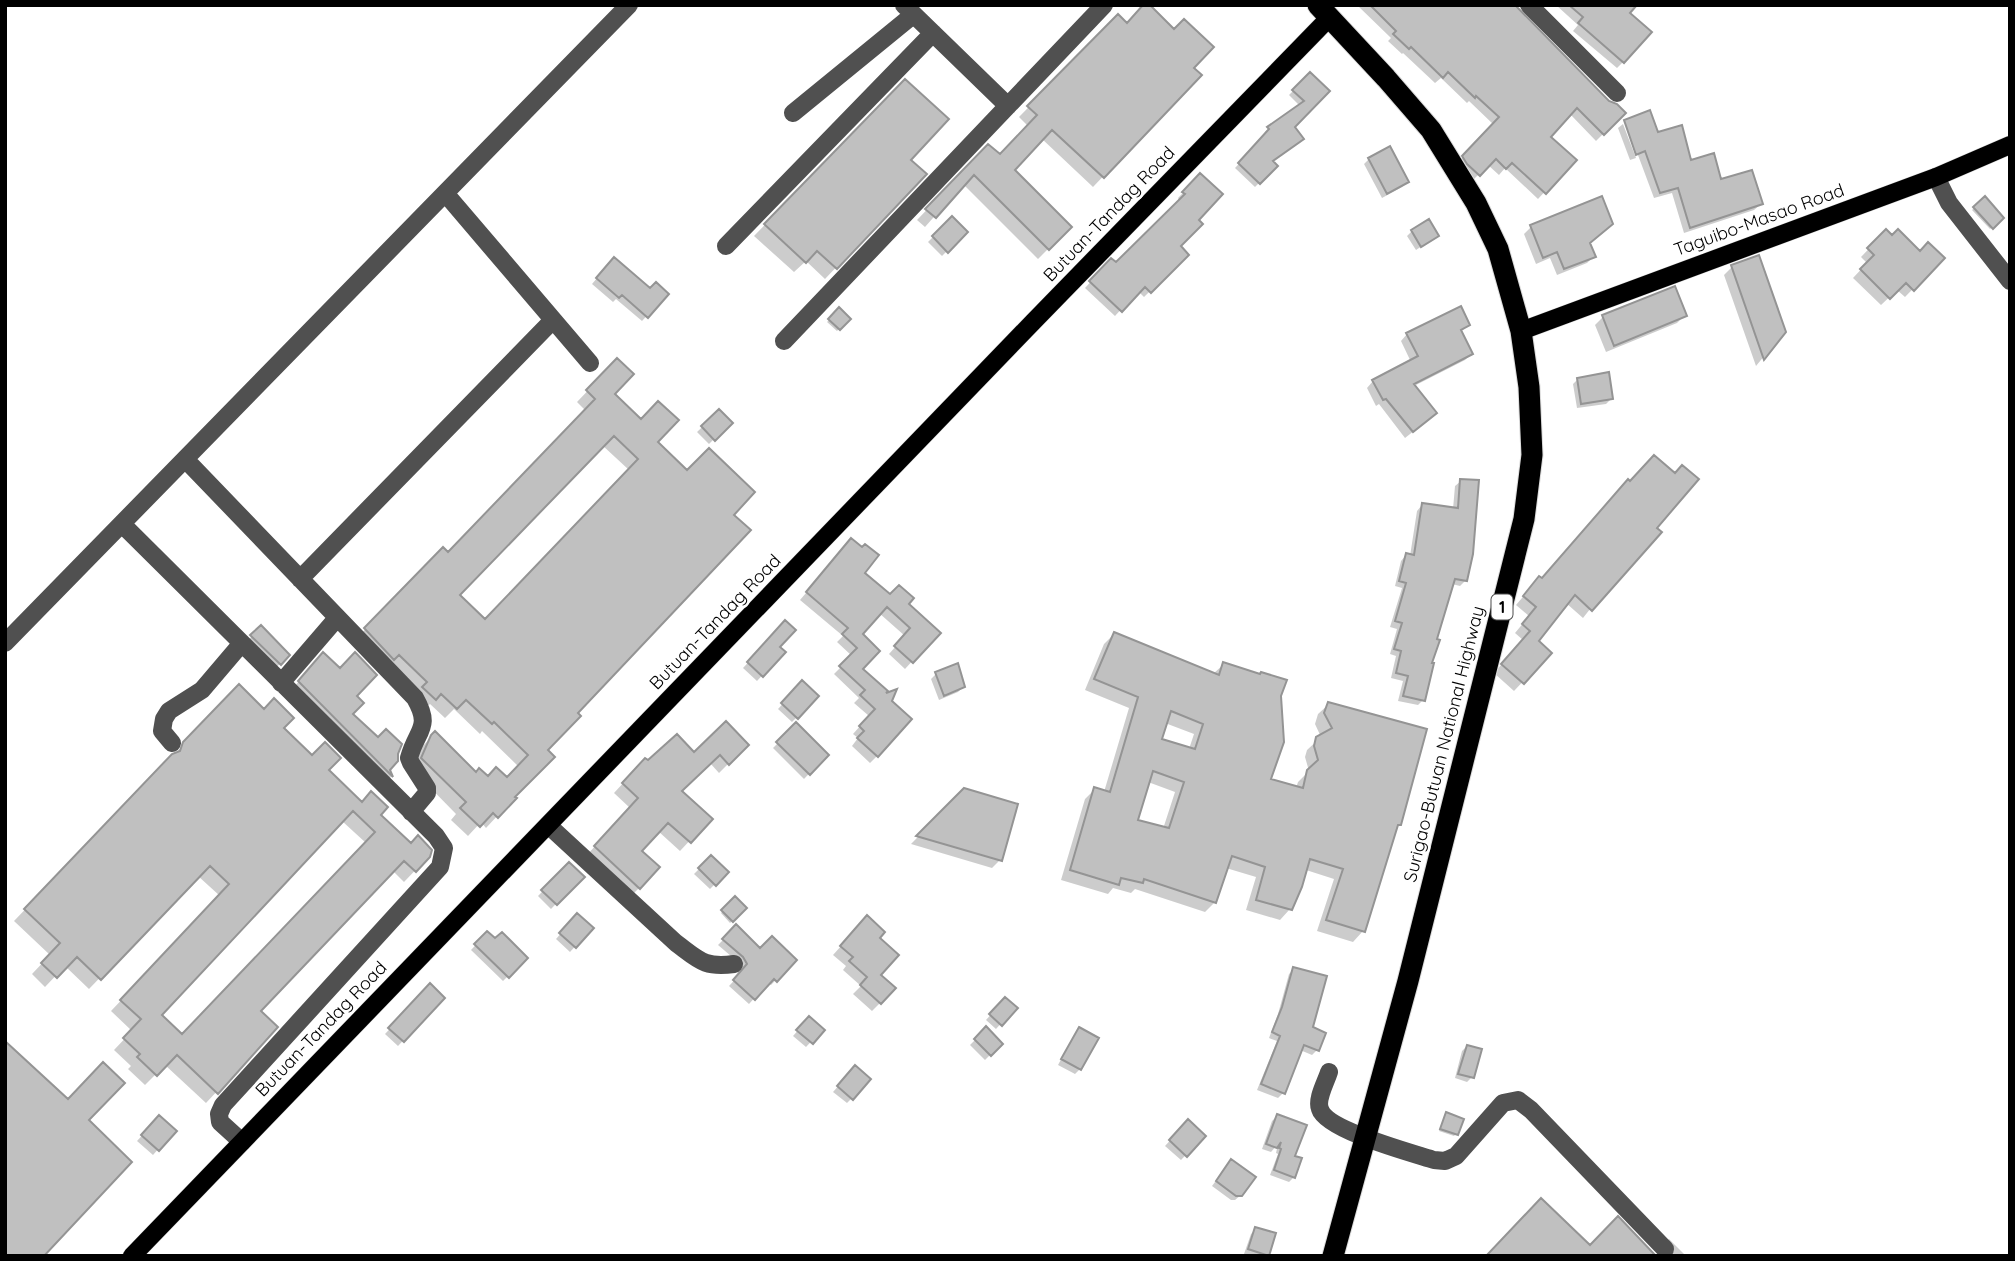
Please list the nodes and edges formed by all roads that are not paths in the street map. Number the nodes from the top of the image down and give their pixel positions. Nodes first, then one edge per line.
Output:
1 (629, 5) edge
2 (1104, 5) edge
3 (1528, 5) edge
4 (909, 10) edge
5 (1323, 12) edge
6 (933, 33) junction
7 (1618, 93) dead end
8 (1008, 106) junction
9 (793, 113) dead end
10 (2010, 145) edge
11 (1936, 177) junction
12 (445, 193) junction
13 (726, 246) dead end
14 (2010, 281) edge
15 (553, 320) junction
16 (1521, 331) junction
17 (784, 341) dead end
18 (590, 363) dead end
19 (185, 459) junction
20 (122, 524) junction
21 (300, 579) junction
22 (337, 618) junction
23 (5, 643) edge
24 (242, 643) junction
25 (281, 682) junction
26 (172, 743) dead end
27 (411, 812) junction
28 (548, 825) junction
29 (734, 964) dead end
30 (1329, 1072) dead end
31 (1366, 1139) junction
32 (242, 1142) junction
33 (1665, 1249) dead end
34 (132, 1256) edge
35 (1334, 1256) edge

1 - 12 street
2 - 8 street
3 - 7 street
4 - 6 street
4 - 9 street
5 - 16 highway, Surigao-Butuan National Highway / 1
5 - 28 main road, Butuan-Tandag Road
6 - 8 street
6 - 13 street
8 - 17 street
10 - 11 main road, Taguibo-Masao Road
11 - 14 street
11 - 16 main road, Taguibo-Masao Road
12 - 15 street
12 - 19 street
15 - 18 street
15 - 21 street
16 - 31 highway, Surigao-Butuan National Highway / 1
19 - 20 street
19 - 21 street
20 - 23 street
20 - 24 street
21 - 22 street
22 - 25 street
22 - 27 street
24 - 25 street
24 - 26 street
25 - 27 street
27 - 32 street
28 - 29 street
28 - 32 main road, Butuan-Tandag Road
30 - 31 street
31 - 33 street
31 - 35 highway, Surigao-Butuan National Highway / 1
32 - 34 main road, Butuan-Tandag Road

